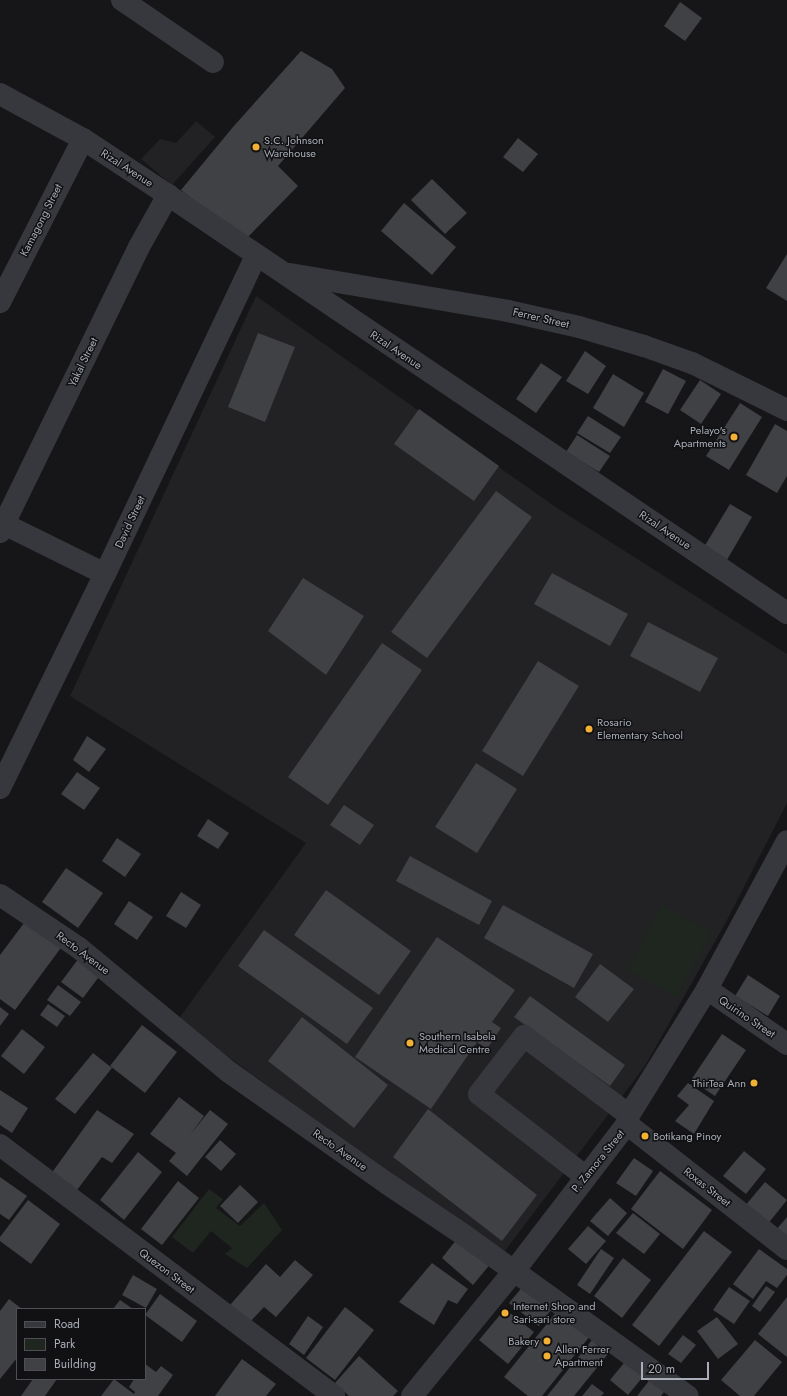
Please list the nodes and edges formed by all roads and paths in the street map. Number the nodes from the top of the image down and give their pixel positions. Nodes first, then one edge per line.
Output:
1 (122, 0) edge
2 (213, 62) dead end
3 (0, 94) edge
4 (83, 138) junction
5 (168, 195) junction
6 (256, 256) junction
7 (282, 273) junction
8 (0, 302) edge
9 (787, 409) edge
10 (1, 526) edge
11 (105, 574) junction
12 (787, 613) edge
13 (0, 788) edge
14 (787, 842) edge
15 (0, 895) edge
16 (707, 989) junction
17 (787, 1044) edge
18 (628, 1120) junction
19 (0, 1145) edge
20 (586, 1177) junction
21 (787, 1249) edge
22 (514, 1271) junction
23 (334, 1396) edge
24 (412, 1396) edge
25 (688, 1396) edge

1 - 2 street
3 - 4 street, Rizal Avenue
4 - 5 street, Rizal Avenue
4 - 8 street, Kamagong Street
5 - 6 street, Rizal Avenue
5 - 10 street, Yakal Street
6 - 7 street, Rizal Avenue
6 - 11 street, David Street
7 - 9 street, Ferrer Street
7 - 12 street, Rizal Avenue
10 - 11 street
11 - 13 street, David Street
14 - 16 street, P. Zamora Street
15 - 22 street, Recto Avenue
16 - 17 street, Quirino Street
16 - 18 street, P. Zamora Street
18 - 20 street, P. Zamora Street
18 - 20 street, Roxas Street
18 - 21 street, Roxas Street
19 - 23 street, Quezon Street
20 - 22 street, P. Zamora Street
22 - 24 street, P. Zamora Street
22 - 25 street, Recto Avenue

